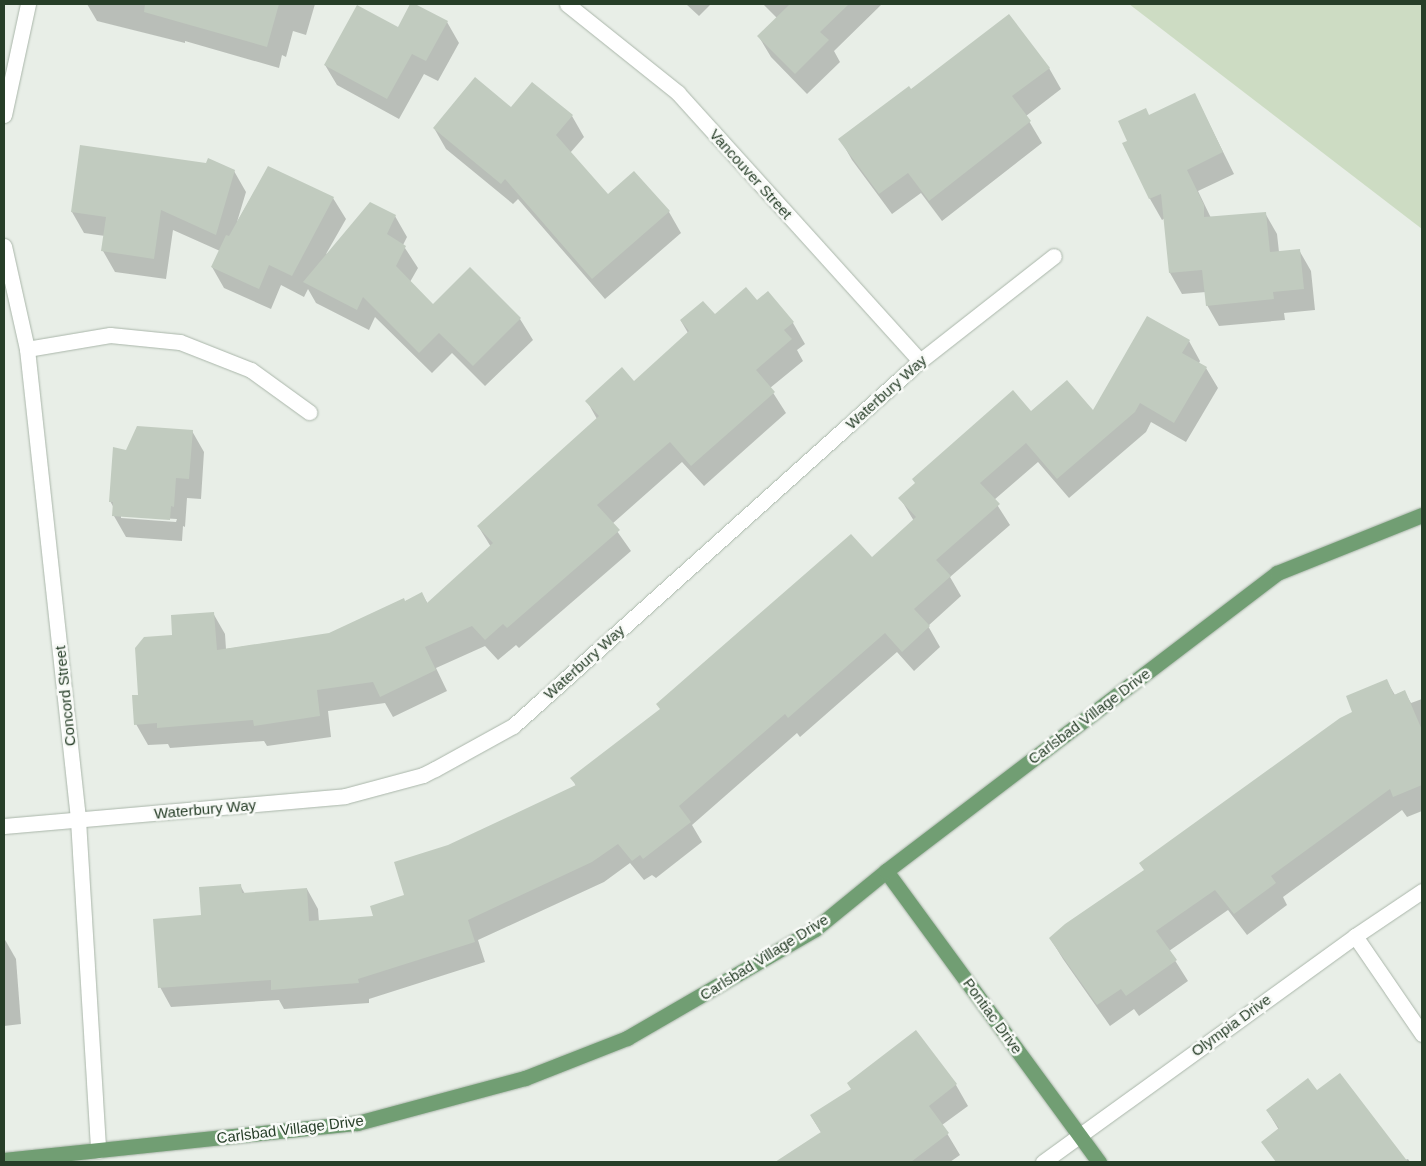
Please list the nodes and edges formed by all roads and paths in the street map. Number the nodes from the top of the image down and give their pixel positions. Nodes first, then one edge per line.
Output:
1 (28, 4) edge
2 (567, 4) edge
3 (4, 115) edge
4 (4, 246) edge
5 (1054, 256) dead end
6 (28, 349) junction
7 (920, 361) junction
8 (309, 412) dead end
9 (1422, 515) edge
10 (78, 820) junction
11 (4, 826) edge
12 (886, 871) junction
13 (1422, 891) edge
14 (1355, 936) junction
15 (1422, 1034) edge
16 (1080, 1134) junction
17 (98, 1150) junction
18 (4, 1160) edge
19 (1043, 1162) edge
20 (1099, 1162) edge

1 - 3 street
2 - 7 street, Vancouver Street
4 - 6 street, Concord Street
5 - 7 street, Waterbury Way
6 - 8 street
6 - 10 street, Concord Street
7 - 10 street, Waterbury Way
9 - 12 main road, Carlsbad Village Drive
10 - 11 street, Waterbury Way
10 - 17 street, Concord Street
12 - 16 main road, Pontiac Drive
12 - 17 main road, Carlsbad Village Drive
13 - 14 street, Olympia Drive
14 - 15 street
14 - 16 street, Olympia Drive
16 - 19 street, Olympia Drive
16 - 20 main road, Pontiac Drive
17 - 18 main road, Carlsbad Village Drive

